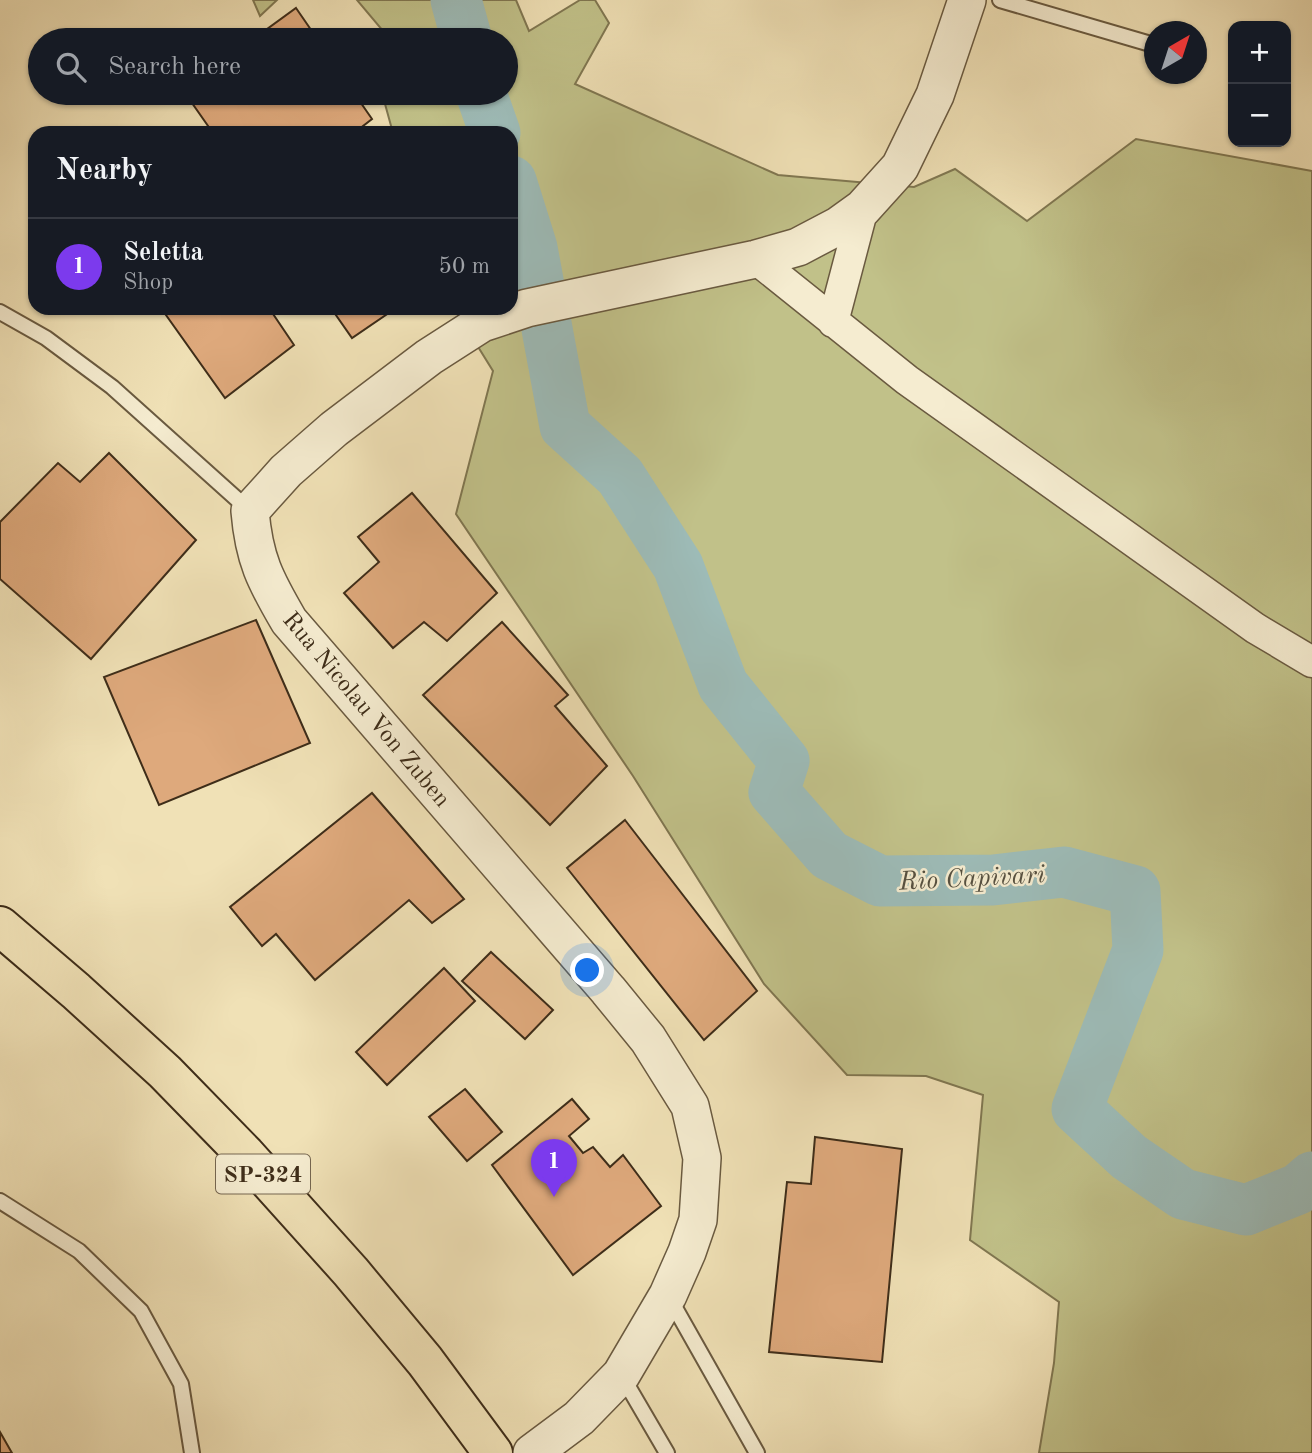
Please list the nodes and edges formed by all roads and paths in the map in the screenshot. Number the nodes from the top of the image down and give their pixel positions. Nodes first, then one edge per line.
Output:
1 (967, 0) edge
2 (1000, 0) edge
3 (1144, 42) edge
4 (863, 208) junction
5 (755, 259) junction
6 (518, 311) edge
7 (0, 312) edge
8 (506, 315) edge
9 (834, 322) junction
10 (250, 511) junction
11 (1312, 662) edge
12 (0, 926) edge
13 (0, 1201) edge
14 (668, 1295) junction
15 (621, 1375) junction
16 (192, 1453) edge
17 (493, 1453) edge
18 (532, 1453) edge
19 (667, 1453) edge
20 (757, 1453) edge

1 - 4 street
2 - 3 lane
4 - 5 street
4 - 9 street
5 - 6 street
5 - 9 street
7 - 10 lane
8 - 10 street
9 - 11 street
10 - 14 street, Rua Nicolau Von Zuben
12 - 17 highway, SP-324
13 - 16 lane
14 - 15 street, Rua Nicolau Von Zuben
14 - 20 lane
15 - 18 street, Rua Nicolau Von Zuben
15 - 19 lane

